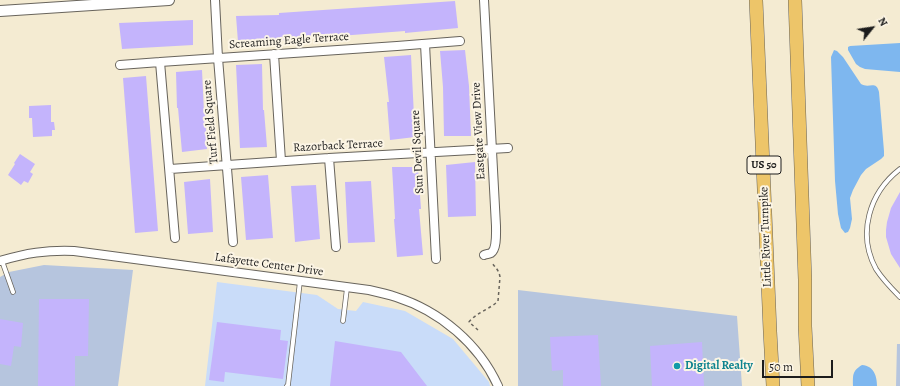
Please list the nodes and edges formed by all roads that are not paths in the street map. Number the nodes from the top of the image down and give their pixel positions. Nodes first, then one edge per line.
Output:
1 (169, 0) edge
2 (215, 0) edge
3 (484, 0) edge
4 (756, 0) edge
5 (795, 0) edge
6 (0, 12) edge
7 (460, 41) dead end
8 (425, 44) junction
9 (274, 54) junction
10 (218, 58) junction
11 (160, 62) junction
12 (120, 65) dead end
13 (508, 148) dead end
14 (492, 149) junction
15 (431, 153) junction
16 (330, 158) junction
17 (281, 161) junction
18 (227, 165) junction
19 (170, 169) junction
20 (900, 169) edge
21 (175, 238) dead end
22 (233, 242) dead end
23 (336, 247) dead end
24 (484, 255) road end
25 (436, 259) dead end
26 (1, 261) edge
27 (300, 281) junction
28 (347, 287) junction
29 (13, 292) dead end
30 (900, 297) edge
31 (343, 321) dead end
32 (287, 386) edge
33 (498, 386) edge
34 (773, 386) edge
35 (808, 386) edge

1 - 6 street
2 - 10 street, Turf Field Square
3 - 14 street, Eastgate View Drive
4 - 34 highway, Little River Turnpike / US 50
5 - 35 highway
7 - 8 street, Screaming Eagle Terrace
8 - 9 street, Screaming Eagle Terrace
8 - 15 street, Sun Devil Square
9 - 10 street, Screaming Eagle Terrace
9 - 17 street
10 - 11 street, Screaming Eagle Terrace
10 - 18 street, Turf Field Square
11 - 12 street, Screaming Eagle Terrace
11 - 19 street
13 - 14 street, Razorback Terrace
14 - 15 street, Razorback Terrace
14 - 24 street, Eastgate View Drive
15 - 16 street, Razorback Terrace
15 - 25 street, Sun Devil Square
16 - 17 street, Razorback Terrace
16 - 23 street
17 - 18 street, Razorback Terrace
18 - 19 street, Razorback Terrace
18 - 22 street, Turf Field Square
19 - 21 street
20 - 30 lane
26 - 27 street, Lafayette Center Drive
26 - 29 lane
27 - 28 street, Lafayette Center Drive
27 - 32 lane
28 - 31 lane
28 - 33 street, Lafayette Center Drive

